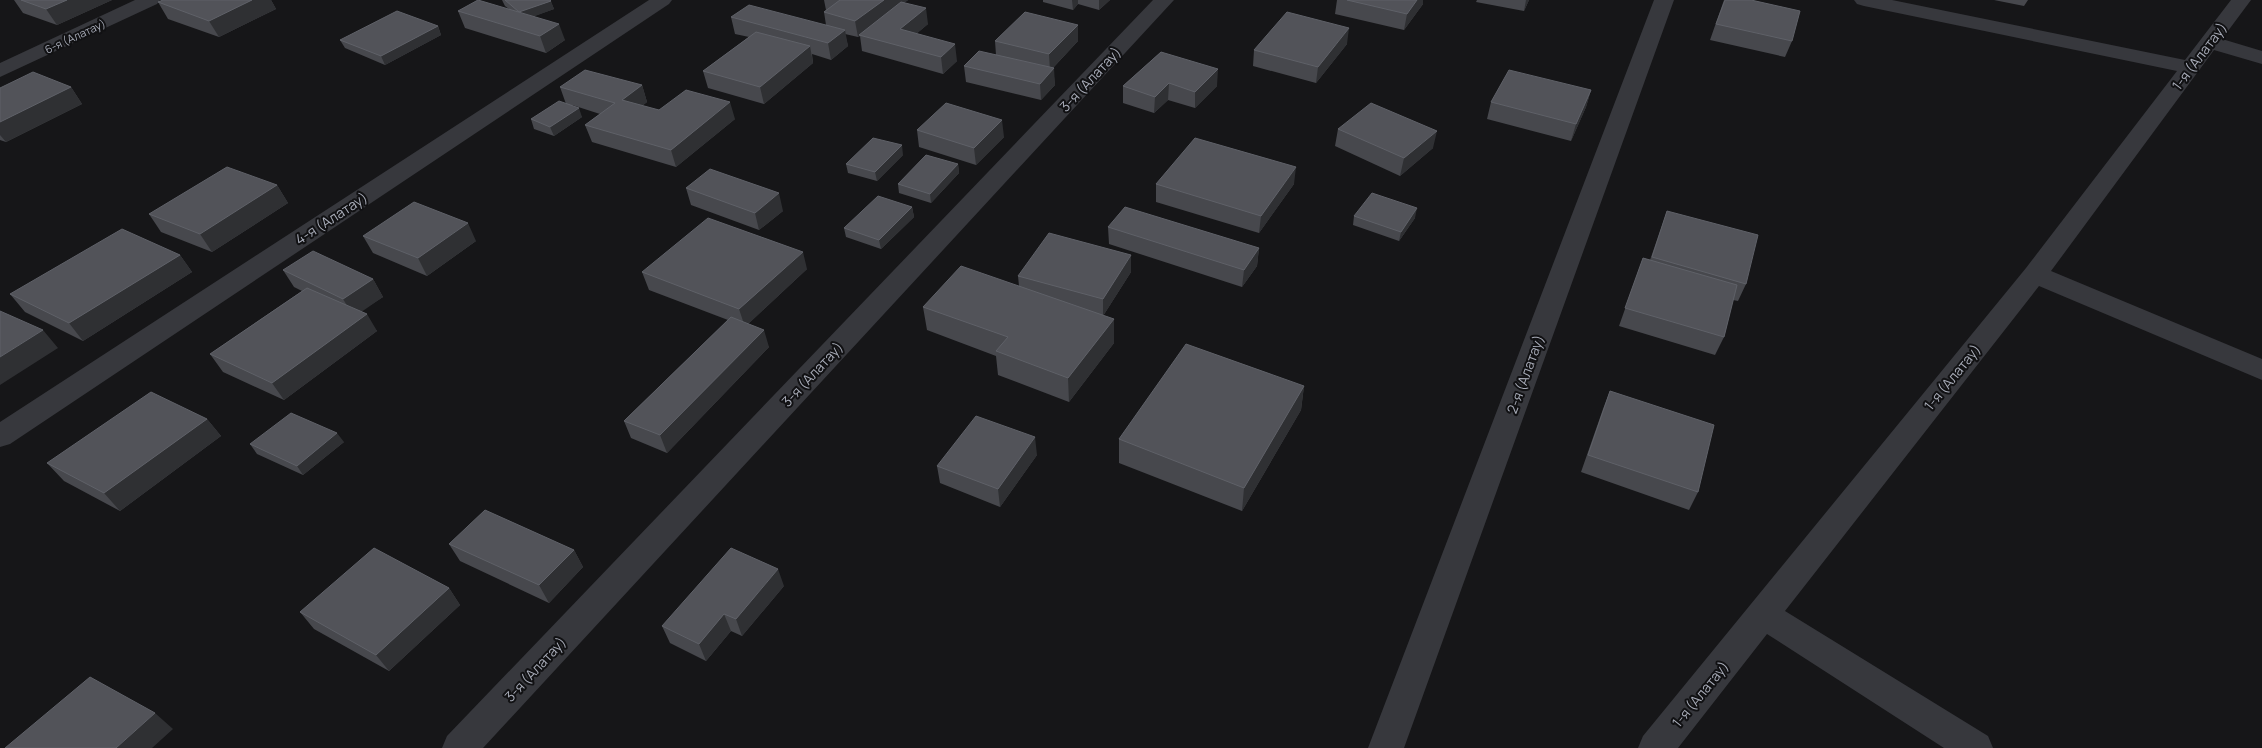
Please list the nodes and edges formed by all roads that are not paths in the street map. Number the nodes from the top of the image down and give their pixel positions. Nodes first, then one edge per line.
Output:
1 (150, 0) edge
2 (662, 0) edge
3 (1164, 0) edge
4 (1664, 0) edge
5 (1864, 0) edge
6 (2241, 0) edge
7 (2209, 42) junction
8 (2262, 58) edge
9 (2190, 67) junction
10 (0, 71) edge
11 (2035, 274) junction
12 (2262, 370) edge
13 (0, 436) edge
14 (1763, 614) junction
15 (460, 748) edge
16 (1386, 748) edge
17 (1656, 748) edge
18 (1975, 748) edge

1 - 10 street, 6-я (Алатау)
2 - 13 street, 4-я (Алатау)
3 - 15 street, 3-я (Алатау)
4 - 16 street, 2-я (Алатау)
5 - 9 street
6 - 7 street, 1-я (Алатау)
7 - 8 street
7 - 9 street, 1-я (Алатау)
9 - 11 street, 1-я (Алатау)
11 - 12 street
11 - 14 street, 1-я (Алатау)
14 - 17 street, 1-я (Алатау)
14 - 18 street

